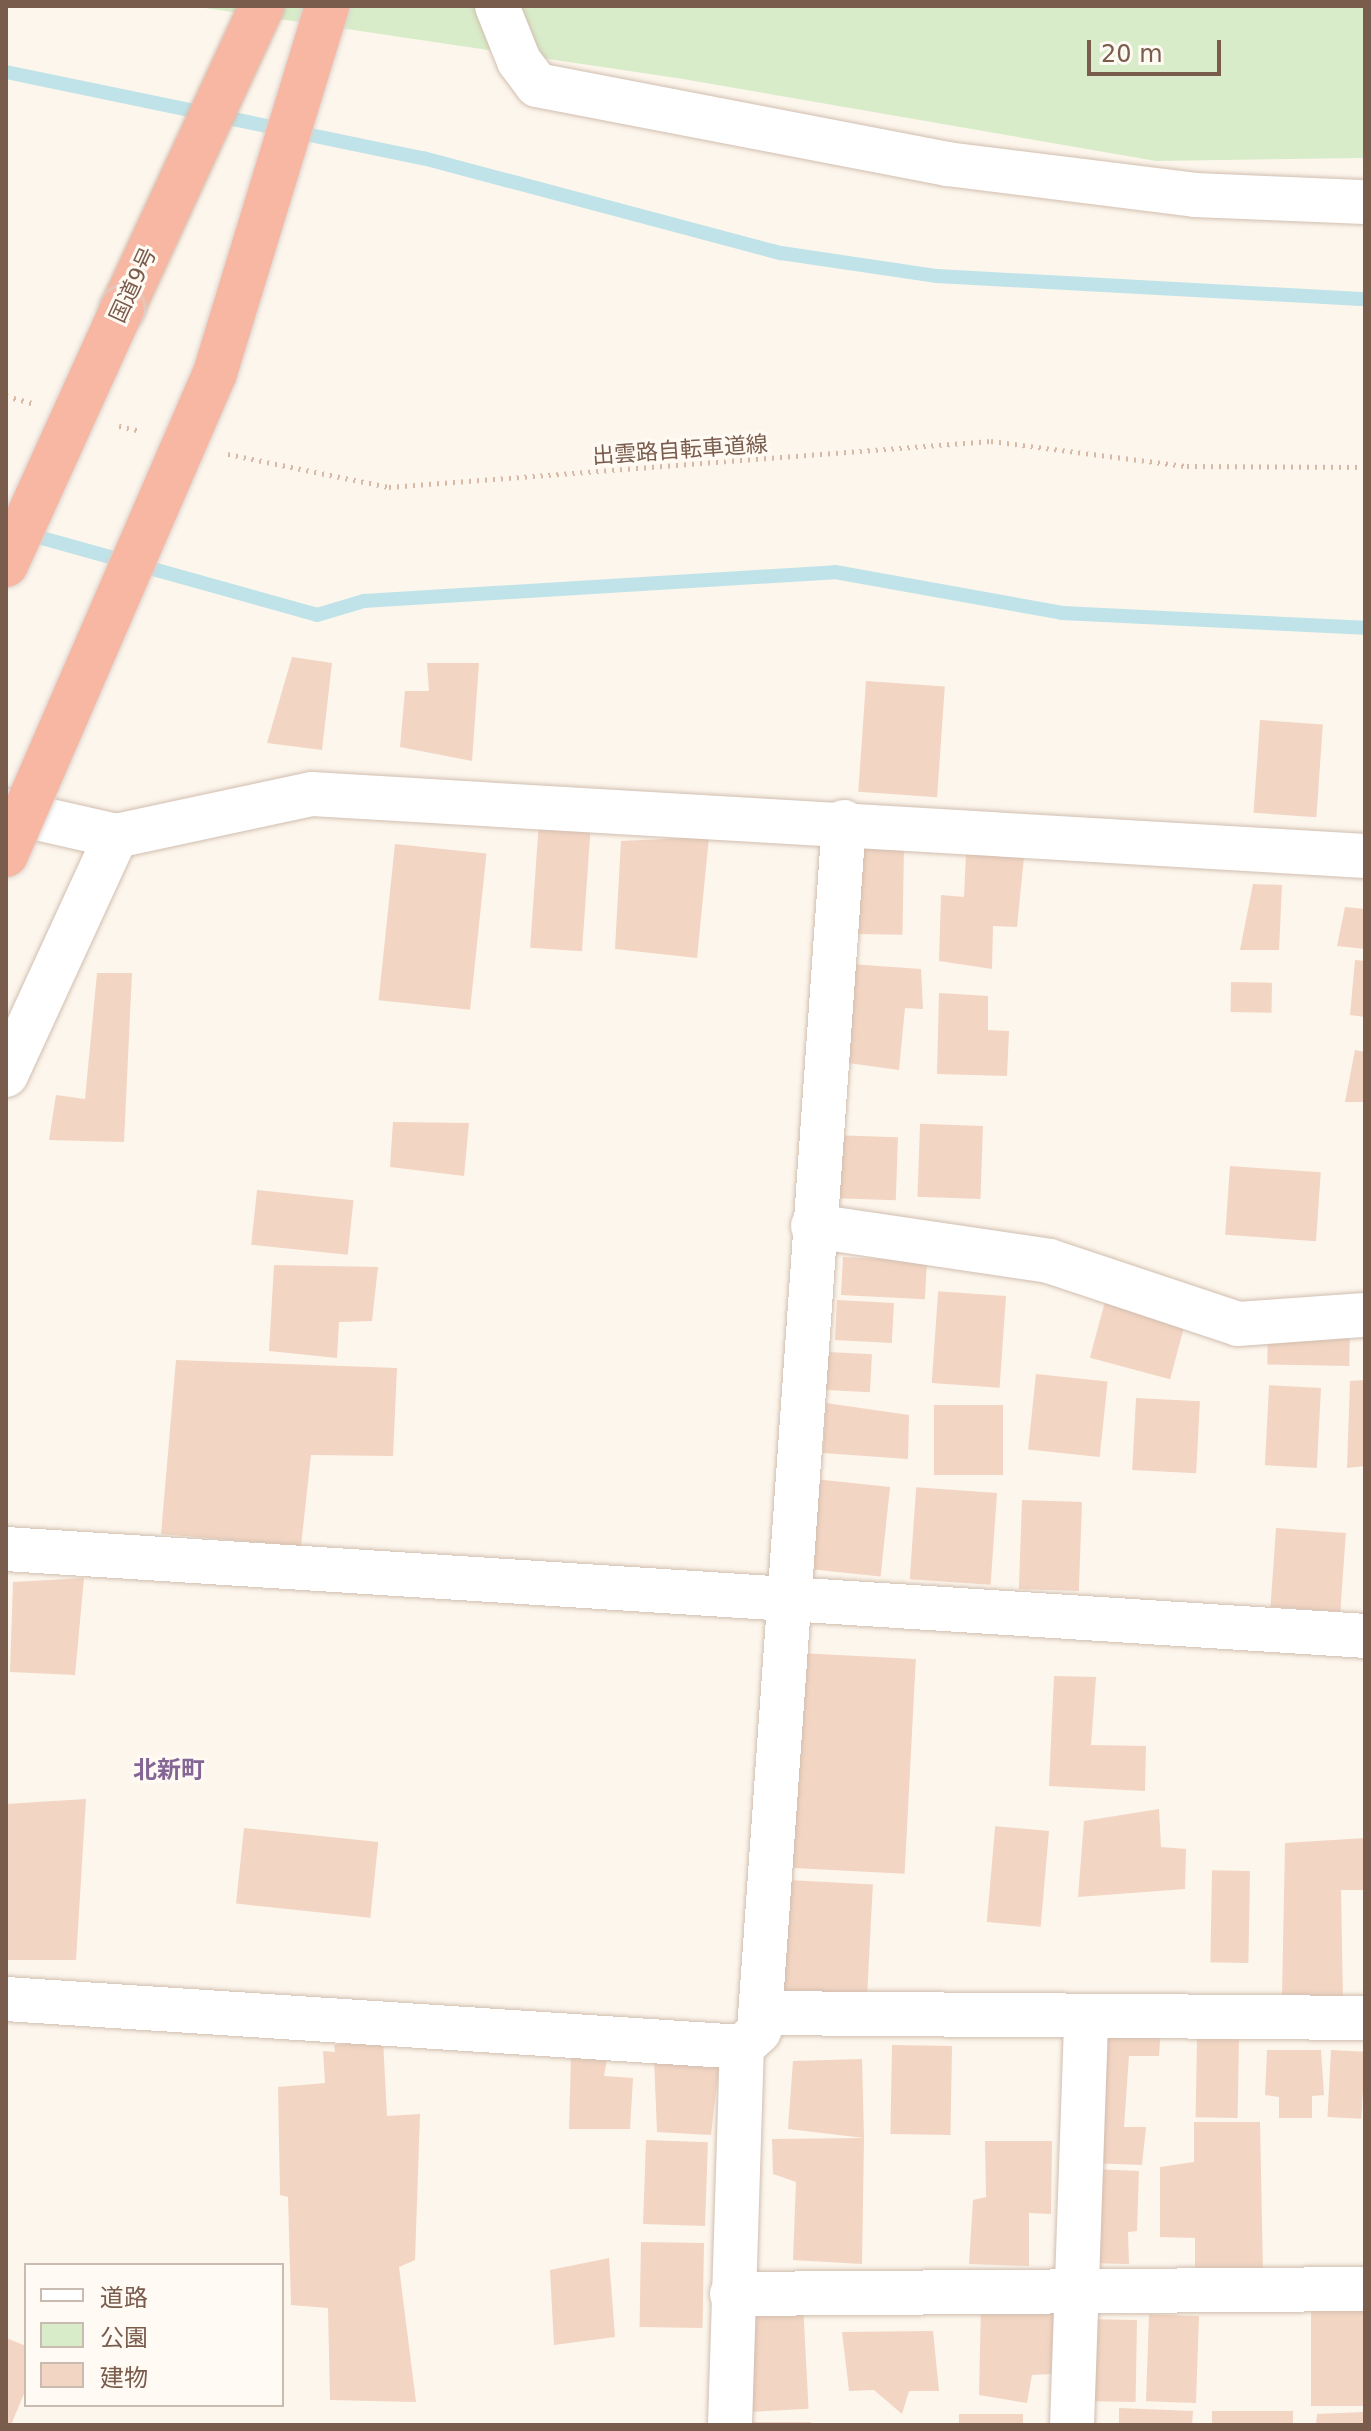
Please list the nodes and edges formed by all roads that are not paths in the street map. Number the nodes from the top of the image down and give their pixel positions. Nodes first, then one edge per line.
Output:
1 (262, 6) edge
2 (327, 6) edge
3 (497, 6) edge
4 (1365, 202) edge
5 (122, 309) junction
6 (6, 510) edge
7 (6, 565) edge
8 (6, 811) edge
9 (844, 822) junction
10 (116, 836) junction
11 (6, 855) edge
12 (1365, 856) edge
13 (6, 1075) edge
14 (813, 1226) junction
15 (1365, 1315) edge
16 (6, 1549) edge
17 (786, 1599) junction
18 (1365, 1636) edge
19 (6, 1999) edge
20 (1086, 2017) junction
21 (1365, 2018) edge
22 (751, 2030) junction
23 (1365, 2289) edge
24 (1076, 2291) junction
25 (732, 2294) junction
26 (730, 2425) edge
27 (1072, 2425) edge

1 - 5 highway, 国道9号
2 - 11 highway, bridge
3 - 4 street
5 - 6 highway, bridge
5 - 7 highway, 国道9号, bridge
8 - 10 street
9 - 10 street
9 - 12 street
9 - 14 street
10 - 13 street
14 - 15 street
14 - 17 street
16 - 17 street
17 - 18 street
17 - 22 street
19 - 22 street
20 - 21 street
20 - 22 street
20 - 24 street
22 - 25 street
23 - 24 street
24 - 25 street
24 - 27 street
25 - 26 street

